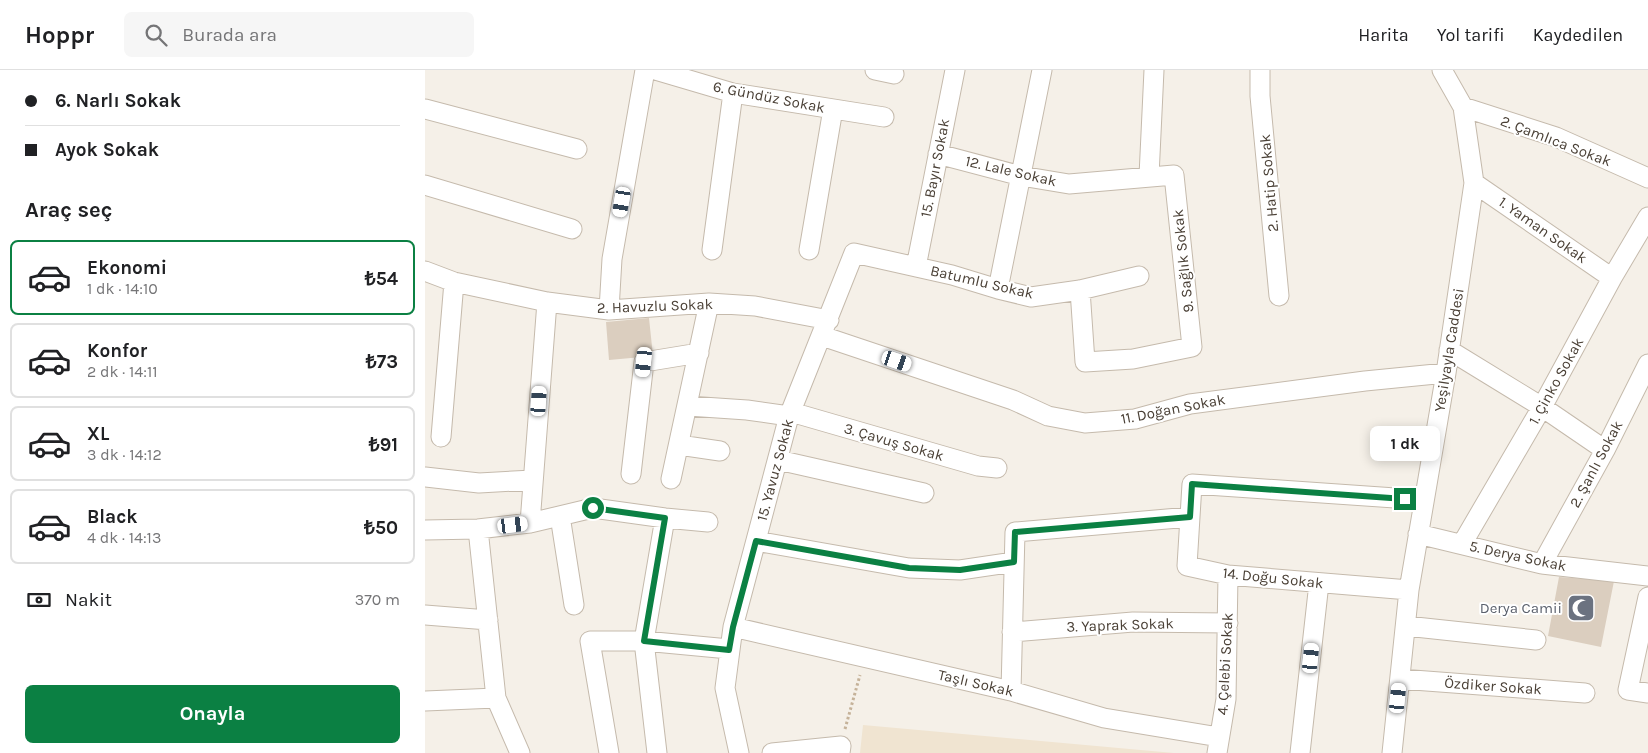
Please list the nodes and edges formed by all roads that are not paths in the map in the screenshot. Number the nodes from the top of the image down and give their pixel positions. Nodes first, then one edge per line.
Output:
1 (645, 70) edge
2 (655, 70) edge
3 (875, 70) edge
4 (955, 70) edge
5 (1042, 70) edge
6 (1154, 70) edge
7 (1259, 70) edge
8 (1442, 70) edge
9 (894, 74) dead end
10 (733, 93) junction
11 (1463, 107) junction
12 (425, 109) edge
13 (833, 109) junction
14 (884, 117) dead end
15 (577, 149) dead end
16 (938, 154) junction
17 (1174, 175) joint
18 (1021, 176) junction
19 (1149, 176) junction
20 (1648, 178) edge
21 (1474, 183) junction
22 (425, 185) edge
23 (1648, 217) edge
24 (572, 229) dead end
25 (712, 250) dead end
26 (809, 250) dead end
27 (854, 253) joint
28 (916, 267) junction
29 (425, 271) edge
30 (1139, 276) dead end
31 (1612, 278) junction
32 (453, 282) junction
33 (998, 289) junction
34 (1080, 290) junction
35 (1279, 296) dead end
36 (547, 302) junction
37 (709, 304) junction
38 (609, 310) junction
39 (825, 328) junction
40 (1449, 350) junction
41 (699, 353) junction
42 (1648, 364) edge
43 (1446, 373) junction
44 (688, 406) junction
45 (1542, 407) junction
46 (790, 414) junction
47 (441, 437) dead end
48 (679, 445) junction
49 (1605, 450) junction
50 (720, 451) dead end
51 (778, 460) junction
52 (997, 468) dead end
53 (631, 474) dead end
54 (425, 477) edge
55 (671, 479) dead end
56 (533, 480) junction
57 (924, 493) dead end
58 (1424, 500) junction
59 (560, 516) junction
60 (1190, 517) junction
61 (665, 518) junction
62 (708, 522) dead end
63 (530, 523) junction
64 (478, 529) junction
65 (425, 530) edge
66 (1418, 534) junction
67 (756, 541) junction
68 (1462, 544) junction
69 (1014, 562) junction
70 (1542, 564) junction
71 (1229, 575) junction
72 (1648, 576) edge
73 (1319, 583) junction
74 (1409, 590) junction
75 (1648, 597) edge
76 (574, 606) dead end
77 (425, 615) edge
78 (488, 620) junction
79 (1228, 623) junction
80 (1406, 626) junction
81 (733, 627) junction
82 (1011, 632) junction
83 (1536, 640) dead end
84 (644, 641) junction
85 (729, 650) junction
86 (1400, 679) junction
87 (1011, 690) junction
88 (1585, 693) dead end
89 (1648, 693) edge
90 (496, 698) junction
91 (425, 701) edge
92 (1218, 745) edge
93 (520, 753) edge
94 (609, 753) edge
95 (657, 753) edge
96 (739, 753) edge
97 (772, 753) edge
98 (840, 753) edge
99 (1301, 753) edge
100 (1392, 753) edge

1 - 38 street
2 - 10 street, 6. Gündüz Sokak
3 - 9 street
4 - 16 street, 15. Bayır Sokak
5 - 18 street
6 - 19 street
7 - 35 street, 2. Hatip Sokak
8 - 11 street, Yeşilyayla Caddesi
10 - 13 street, 6. Gündüz Sokak
10 - 25 street
11 - 20 street, 2. Çamlıca Sokak
11 - 21 street, Yeşilyayla Caddesi
12 - 15 street
13 - 14 street, 6. Gündüz Sokak
13 - 26 street
16 - 18 street, 12. Lale Sokak
16 - 28 street, 15. Bayır Sokak
17 - 19 street, 12. Lale Sokak
17 - 34 street, 9. Sağlık Sokak
18 - 19 street, 12. Lale Sokak
18 - 33 street
21 - 31 street, 1. Yaman Sokak
21 - 40 street, Yeşilyayla Caddesi
22 - 24 street
23 - 31 street, 1. Çinko Sokak
27 - 28 street, Batumlu Sokak
27 - 39 street, 15. Yavuz Sokak
28 - 33 street, Batumlu Sokak
29 - 32 street, 2. Havuzlu Sokak
30 - 34 street, Batumlu Sokak
31 - 45 street, 1. Çinko Sokak
32 - 36 street, 2. Havuzlu Sokak
32 - 47 street
33 - 34 street, Batumlu Sokak
36 - 38 street, 2. Havuzlu Sokak
36 - 56 street
37 - 38 street, 2. Havuzlu Sokak
37 - 39 street, 2. Havuzlu Sokak
37 - 41 street
39 - 43 street, 11. Doğan Sokak
39 - 46 street, 15. Yavuz Sokak
40 - 43 street, Yeşilyayla Caddesi
40 - 45 street
41 - 44 street
41 - 53 street
42 - 49 street, 2. Şanlı Sokak
43 - 58 street, Yeşilyayla Caddesi
44 - 46 street, 3. Çavuş Sokak
44 - 48 street
45 - 49 street
45 - 68 street, 1. Çinko Sokak
46 - 51 street, 15. Yavuz Sokak
46 - 52 street, 3. Çavuş Sokak
48 - 50 street
48 - 55 street
49 - 70 street, 2. Şanlı Sokak
51 - 57 street
51 - 67 street, 15. Yavuz Sokak
54 - 56 street
56 - 63 street
58 - 60 street
58 - 66 street, Yeşilyayla Caddesi
59 - 61 street
59 - 63 street
59 - 76 street
60 - 69 street
60 - 71 street, 14. Doğu Sokak
61 - 62 street
61 - 84 street
63 - 64 street
64 - 65 street
64 - 78 street
66 - 68 street, 5. Derya Sokak
66 - 74 street, Yeşilyayla Caddesi
67 - 69 street
67 - 81 street, 15. Yavuz Sokak
68 - 70 street, 5. Derya Sokak
69 - 82 street
70 - 72 street, 5. Derya Sokak
71 - 73 street, 14. Doğu Sokak
71 - 79 street, 4. Çelebi Sokak
73 - 74 street, 14. Doğu Sokak
73 - 99 street
74 - 80 street, Yeşilyayla Caddesi
75 - 89 street
77 - 78 street
78 - 90 street
79 - 82 street, 3. Yaprak Sokak
79 - 92 street, 4. Çelebi Sokak
80 - 83 street
80 - 86 street, Yeşilyayla Caddesi
81 - 85 street, 15. Yavuz Sokak
81 - 87 street, Taşlı Sokak
82 - 87 street
84 - 85 street
84 - 94 street
84 - 95 street
85 - 96 street, 15. Yavuz Sokak
86 - 88 street, Özdiker Sokak
86 - 100 street, Yeşilyayla Caddesi
87 - 92 street, Taşlı Sokak
90 - 91 street
90 - 93 street
97 - 98 street

